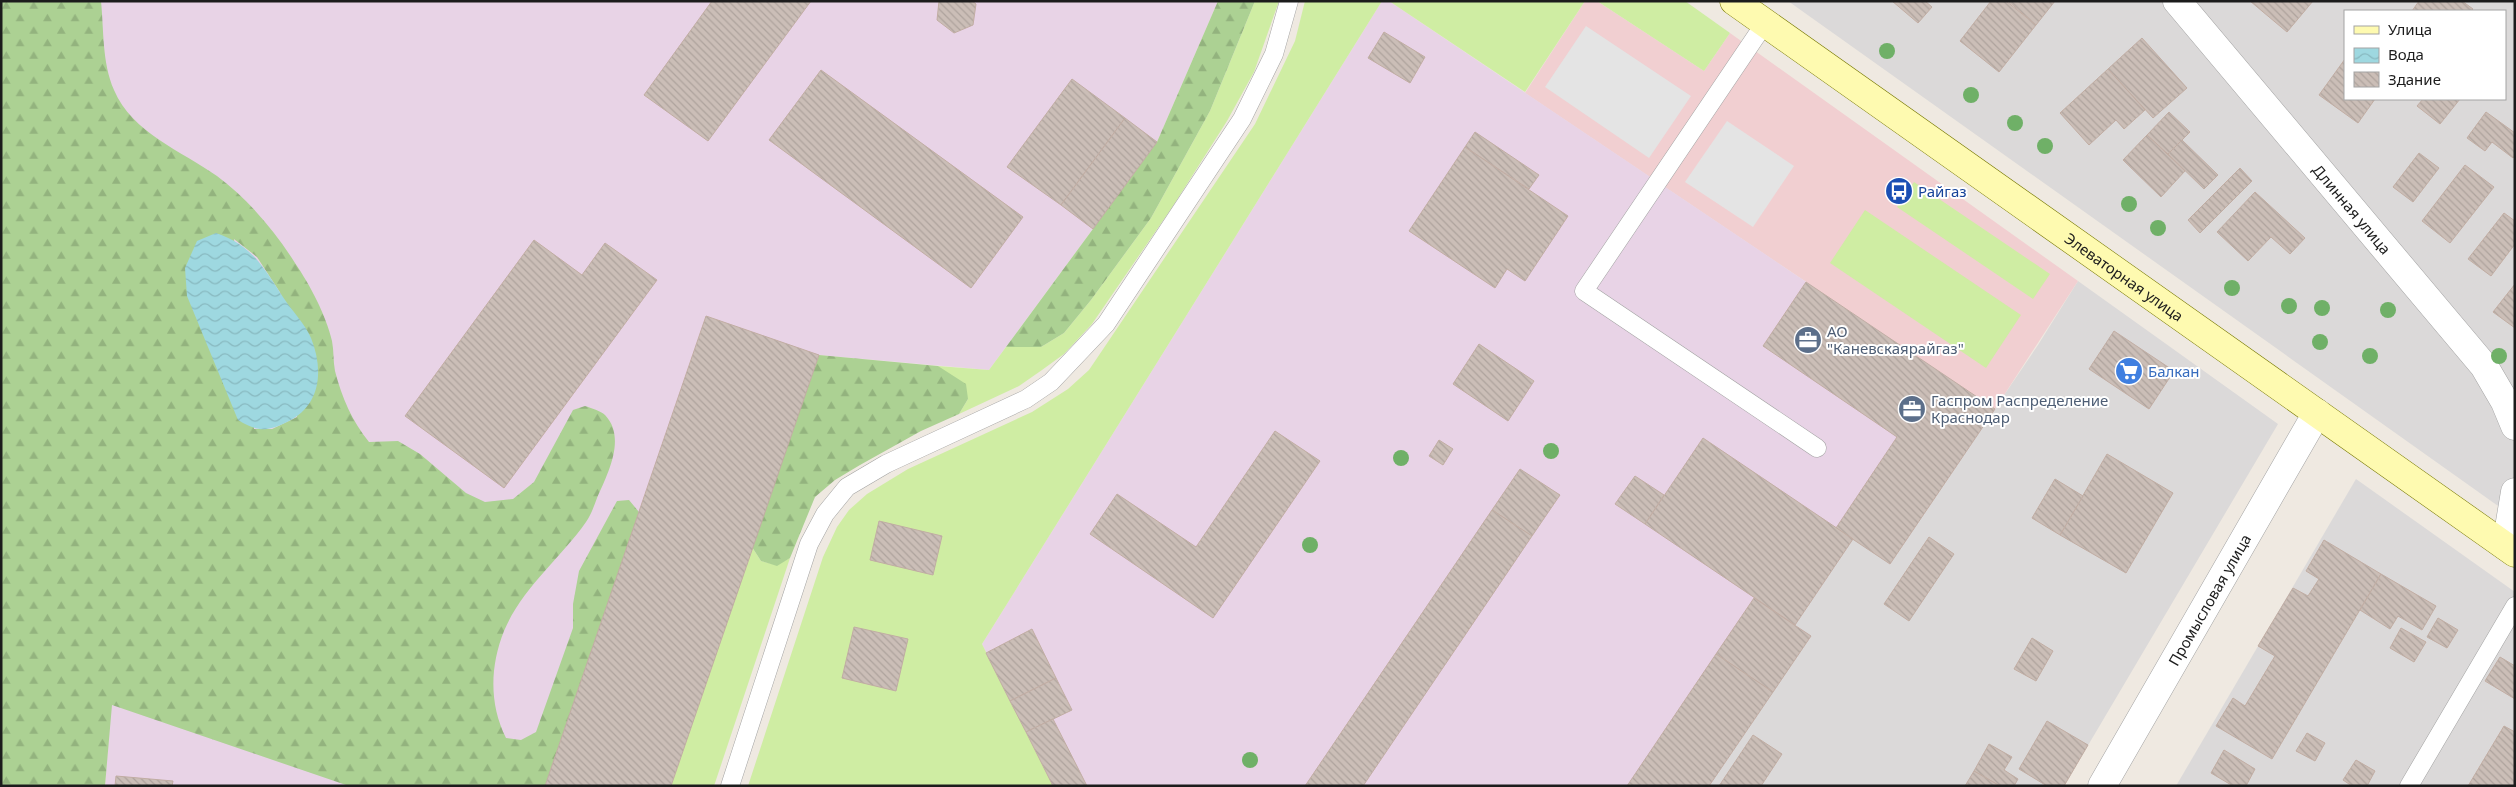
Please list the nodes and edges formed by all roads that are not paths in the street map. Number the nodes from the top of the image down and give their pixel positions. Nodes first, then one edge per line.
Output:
1 (1289, 1) edge
2 (1734, 1) edge
3 (2177, 1) edge
4 (1765, 23) junction
5 (2317, 413) junction
6 (2515, 426) edge
7 (1817, 448) dead end
8 (2515, 492) edge
9 (2510, 550) edge
10 (2515, 606) edge
11 (730, 786) edge
12 (2102, 786) edge
13 (2409, 786) edge

1 - 11 lane
2 - 4 street, Элеваторная улица
3 - 6 street, Длинная улица
4 - 5 street, Элеваторная улица
4 - 7 lane
5 - 9 street, Элеваторная улица
5 - 12 street, Промысловая улица
8 - 9 street
10 - 13 lane

